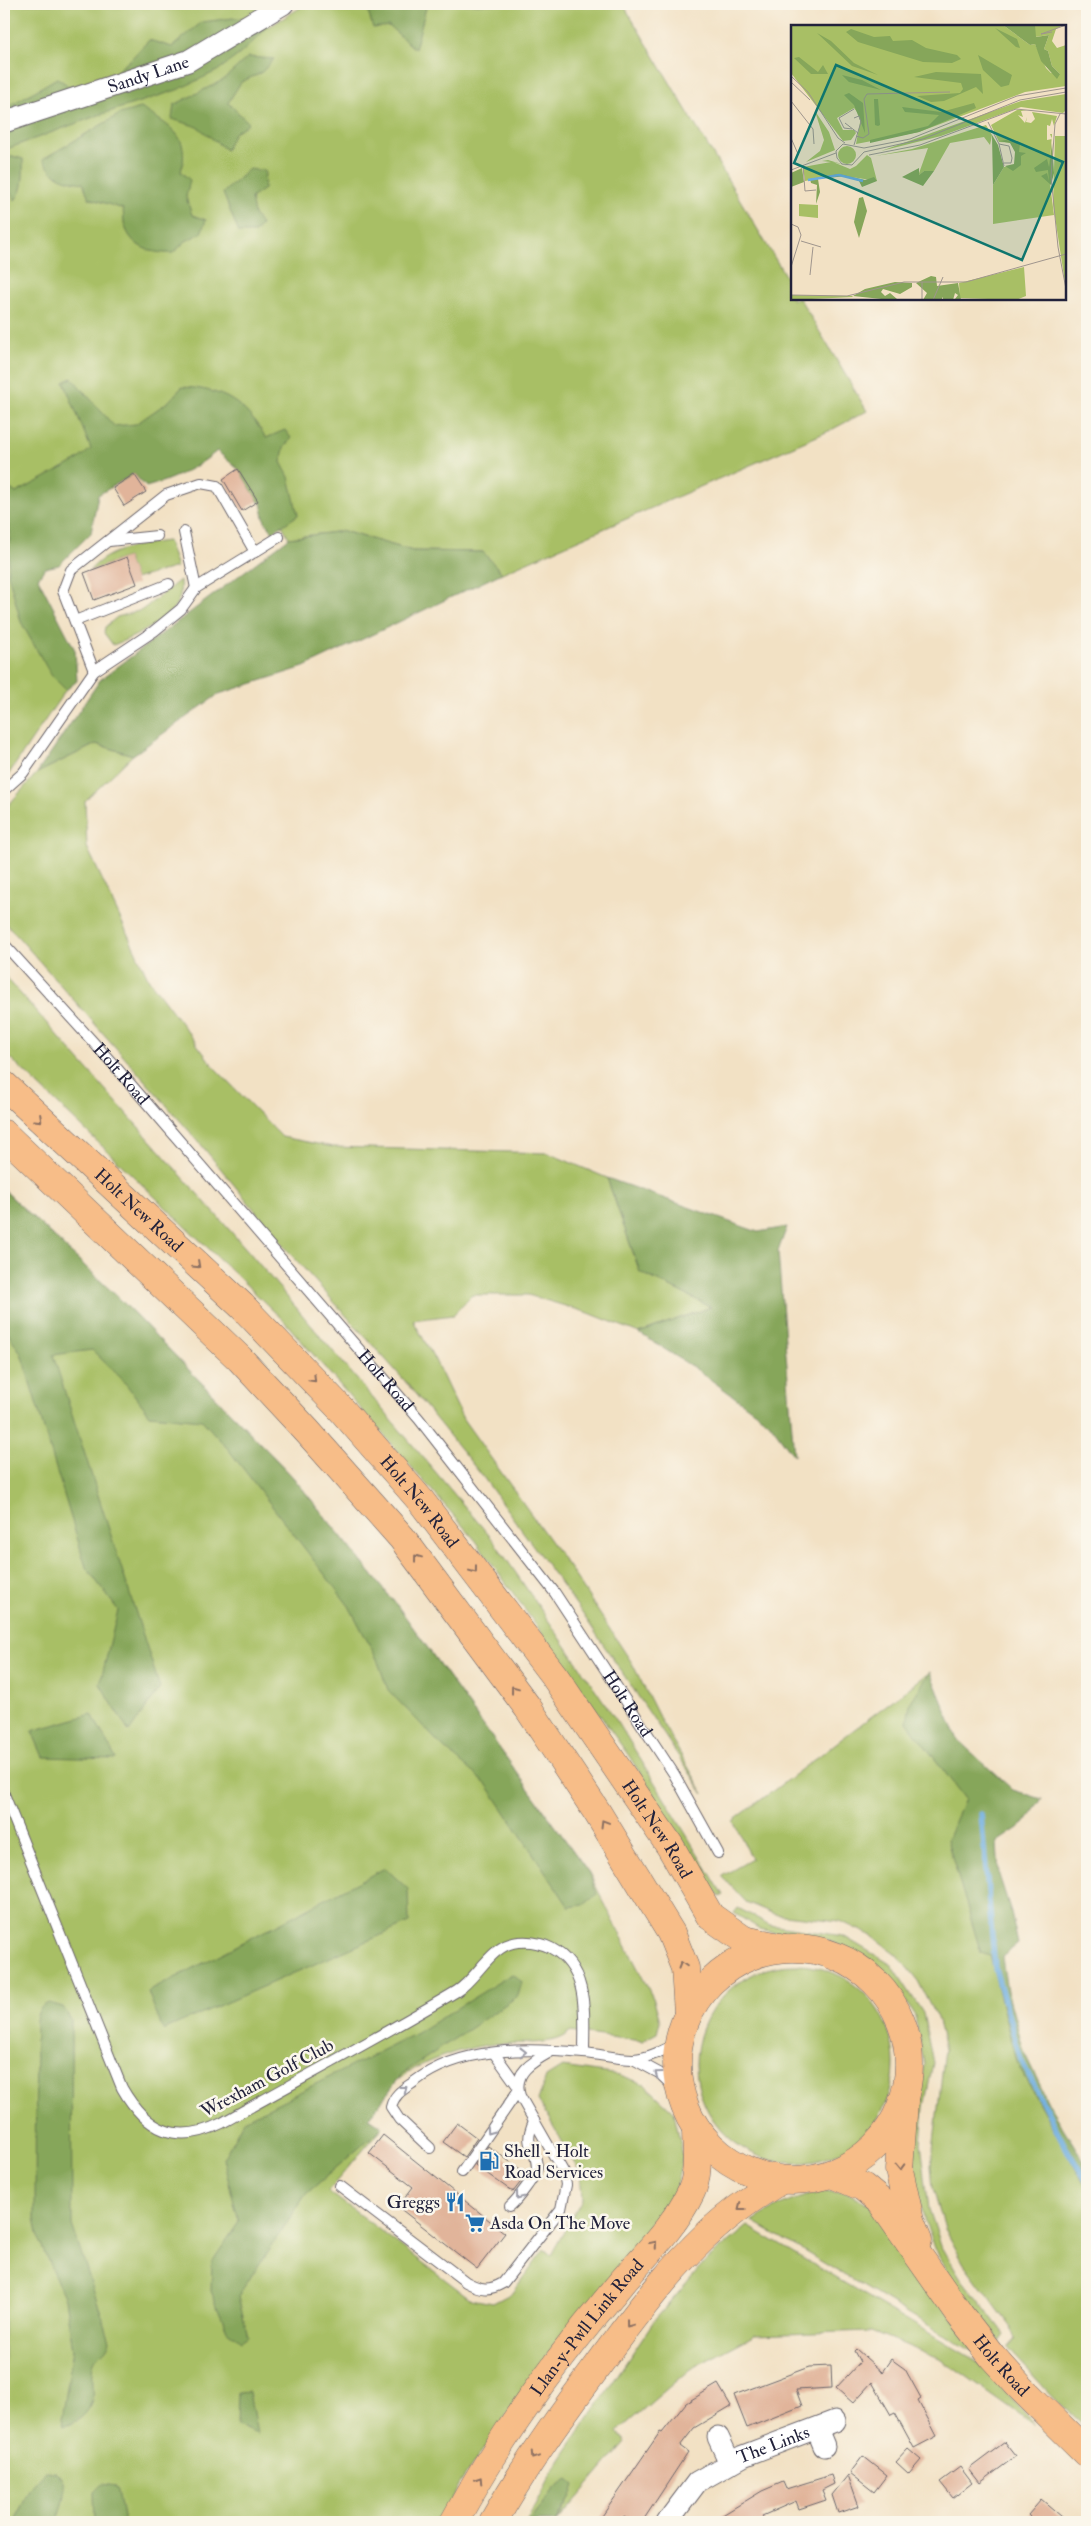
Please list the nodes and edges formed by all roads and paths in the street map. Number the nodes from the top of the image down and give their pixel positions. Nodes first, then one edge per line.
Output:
1 (283, 4) edge
2 (4, 122) edge
3 (184, 532) dead end
4 (157, 536) dead end
5 (279, 537) dead end
6 (108, 541) junction
7 (255, 552) junction
8 (169, 584) dead end
9 (196, 588) junction
10 (75, 621) junction
11 (94, 671) junction
12 (4, 790) edge
13 (4, 944) edge
14 (4, 1085) edge
15 (4, 1134) edge
16 (4, 1794) edge
17 (718, 1853) dead end
18 (784, 1948) junction
19 (688, 2013) junction
20 (679, 2042) junction
21 (552, 2052) junction
22 (494, 2053) junction
23 (584, 2053) junction
24 (633, 2059) junction
25 (518, 2088) junction
26 (681, 2094) junction
27 (904, 2101) junction
28 (534, 2121) junction
29 (696, 2128) junction
30 (430, 2148) dead end
31 (462, 2172) dead end
32 (832, 2174) junction
33 (781, 2180) junction
34 (340, 2186) dead end
35 (510, 2206) dead end
36 (928, 2267) junction
37 (825, 2432) dead end
38 (718, 2437) dead end
39 (1082, 2442) edge
40 (730, 2463) junction
41 (454, 2522) edge
42 (493, 2522) edge
43 (667, 2522) edge

1 - 2 street, Sandy Lane
3 - 9 lane
4 - 6 lane
5 - 7 lane
6 - 7 lane
6 - 10 lane
7 - 9 lane
8 - 10 lane
9 - 11 lane
10 - 11 lane
11 - 12 lane
13 - 17 lane, Holt Road
14 -> 18 main road, Holt New Road
19 -> 15 main road, Holt New Road
16 - 23 lane, Wrexham Golf Club
18 - 19 main road
18 - 27 main road
19 - 20 main road
20 - 24 lane
20 - 26 main road
22 -> 21 lane
21 - 23 lane
21 - 25 lane
22 - 25 lane
30 -> 22 lane
23 - 24 lane
26 -> 24 lane
25 - 28 lane
25 -> 31 lane
26 - 29 main road
27 - 32 main road
27 -> 36 main road, Holt Road
28 - 34 lane
28 -> 35 lane
29 - 33 main road
41 -> 29 main road, Llan-y-Pwll Link Road
32 - 33 main road
32 - 36 main road, Holt Road
33 -> 42 main road, Llan-y-Pwll Link Road
36 - 39 main road, Holt Road
37 - 40 street, The Links
38 - 40 street, The Links
40 - 43 street, The Links

